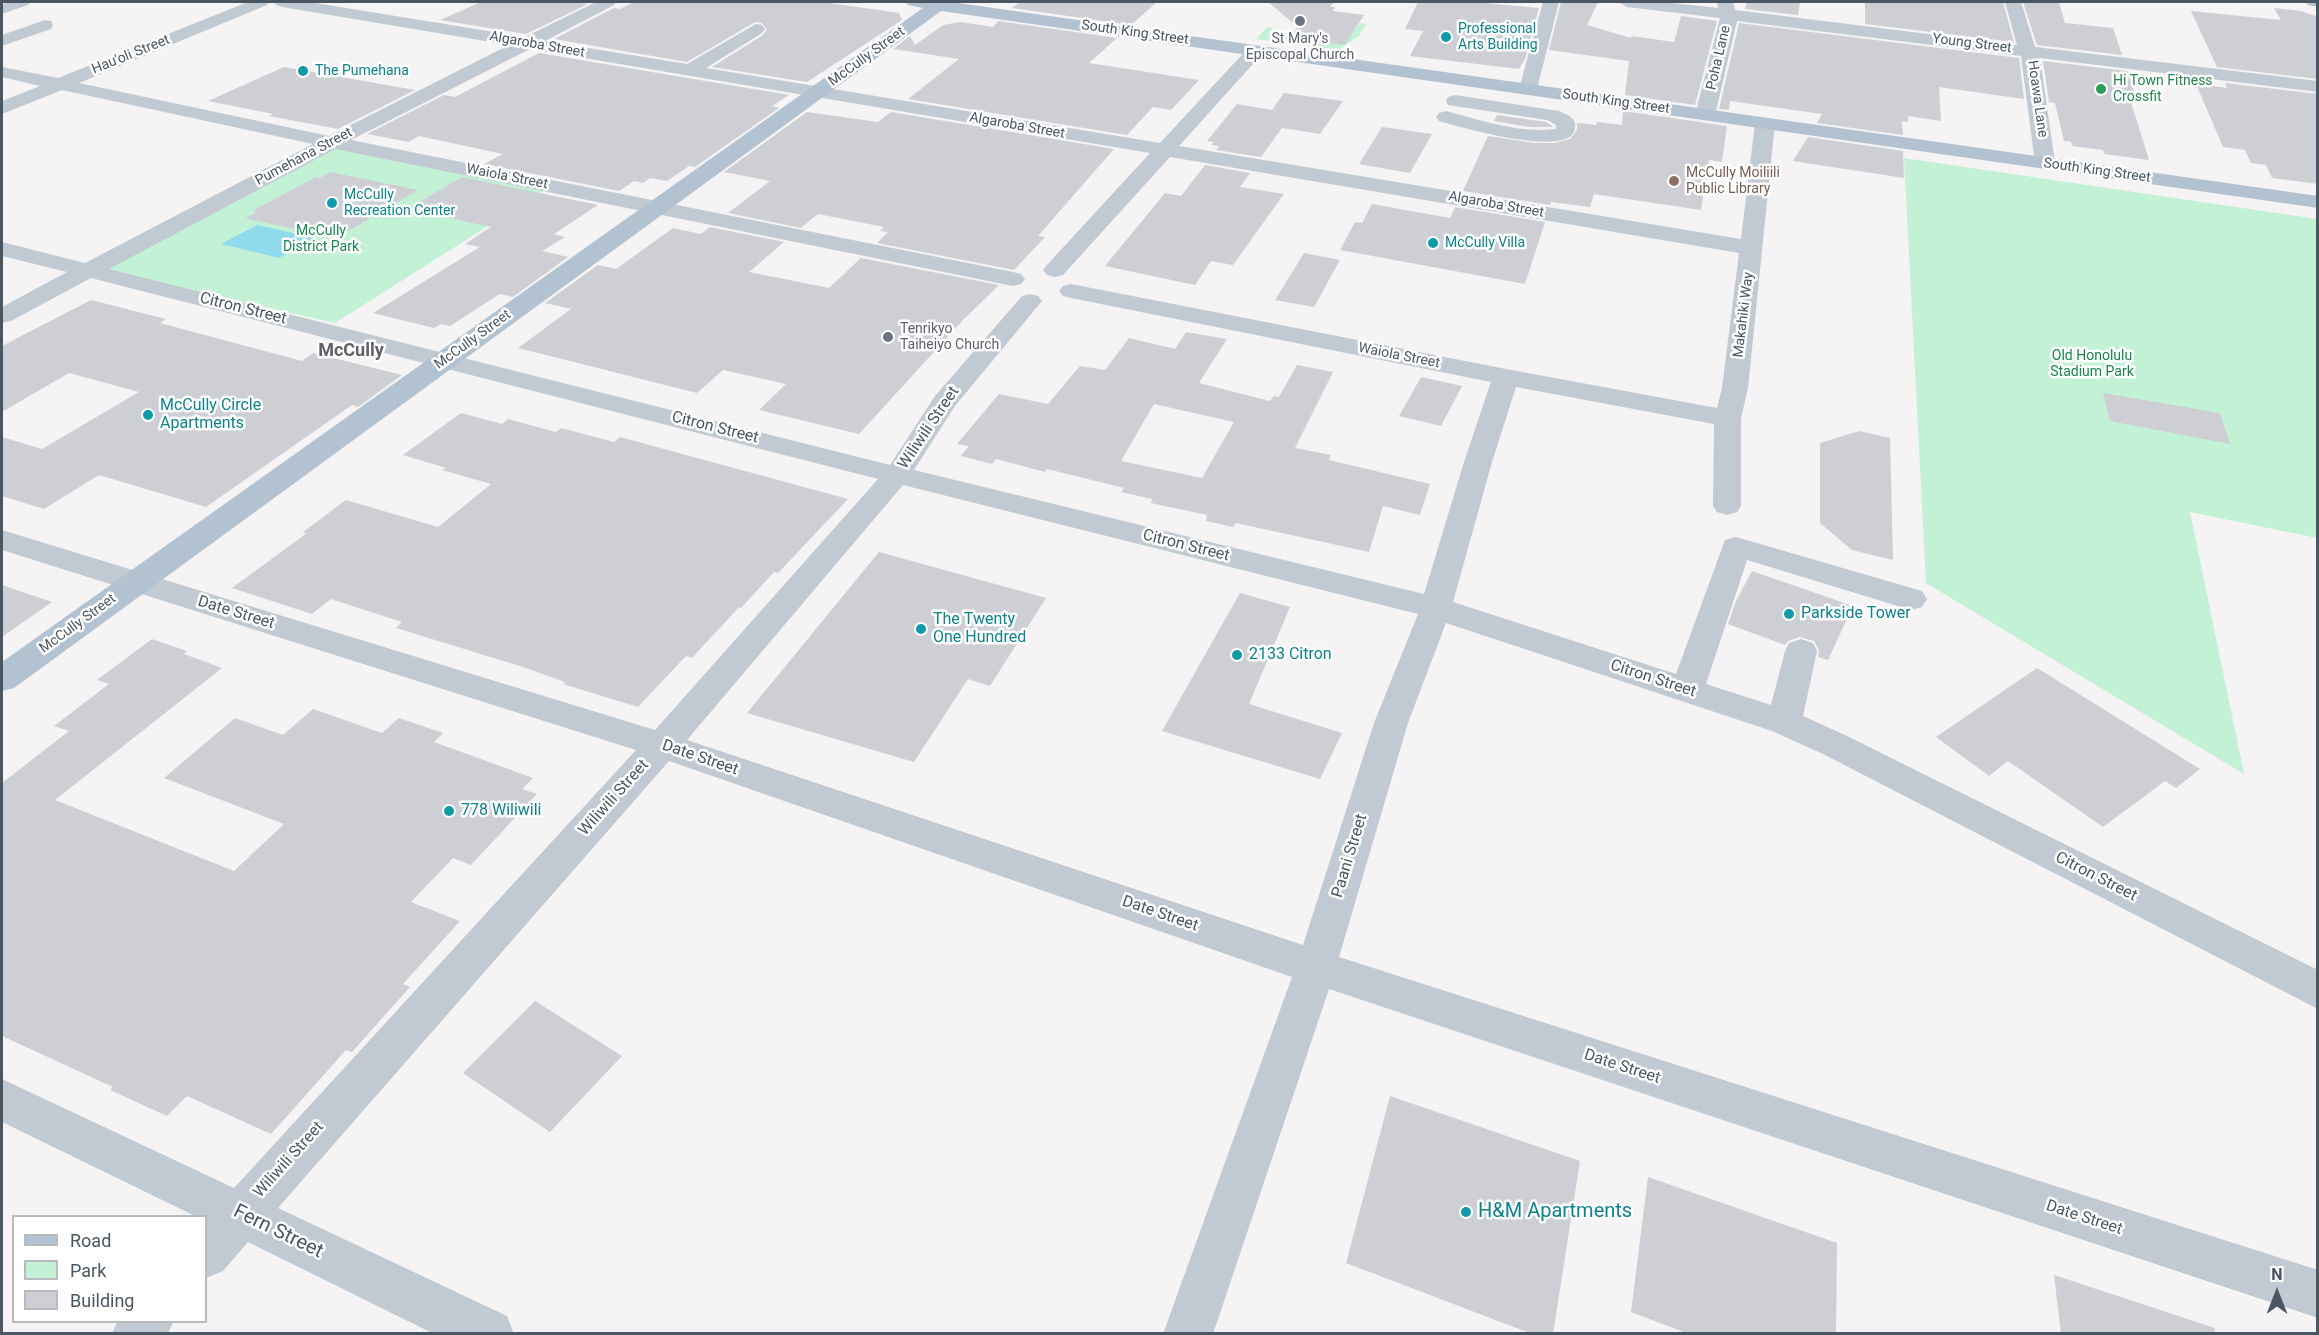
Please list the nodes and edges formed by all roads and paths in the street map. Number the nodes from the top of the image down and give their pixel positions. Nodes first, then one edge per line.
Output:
1 (22, 2) edge
2 (261, 2) edge
3 (282, 2) edge
4 (608, 2) edge
5 (914, 2) edge
6 (1551, 2) edge
7 (1627, 2) edge
8 (2013, 2) edge
9 (941, 3) edge
10 (1726, 8) edge
11 (2, 9) edge
12 (45, 25) dead end
13 (756, 29) dead end
14 (2, 41) edge
15 (525, 43) junction
16 (1256, 50) junction
17 (2030, 51) junction
18 (716, 54) junction
19 (738, 58) dead end
20 (690, 70) junction
21 (2, 72) edge
22 (816, 81) junction
23 (60, 84) junction
24 (2318, 87) edge
25 (1528, 89) junction
26 (2, 108) edge
27 (1451, 109) joint
28 (1705, 115) junction
29 (1765, 123) junction
30 (332, 142) junction
31 (1162, 151) junction
32 (2045, 163) junction
33 (2318, 202) edge
34 (659, 207) junction
35 (1752, 248) junction
36 (2, 249) edge
37 (1055, 270) junction
38 (87, 271) junction
39 (1021, 290) junction
40 (1071, 291) junction
41 (2, 316) edge
42 (446, 359) junction
43 (1506, 377) junction
44 (1728, 418) junction
45 (897, 475) junction
46 (1727, 506) dead end
47 (2, 540) edge
48 (136, 582) junction
49 (1911, 599) dead end
50 (1436, 608) junction
51 (1801, 651) dead end
52 (2, 679) edge
53 (1687, 690) junction
54 (1784, 722) junction
55 (662, 745) junction
56 (1316, 968) junction
57 (2318, 991) edge
58 (2, 1100) edge
59 (241, 1214) junction
60 (207, 1253) edge
61 (2318, 1294) edge
62 (489, 1334) edge
63 (1188, 1334) edge

1 - 11 street
2 - 23 street, Hau'oli Street
3 - 15 street, Algaroba Street
4 - 15 street, Pumehana Street
5 - 9 main road, South King Street
6 - 25 street
7 - 10 street, Young Street
8 - 17 street, Hoawa Lane
9 - 16 main road, South King Street
9 - 22 main road, McCully Street
10 - 17 street, Young Street
10 - 28 street, Poha Lane
12 - 14 street
13 - 18 street
15 - 20 street, Algaroba Street
15 - 30 street, Pumehana Street
16 - 25 main road, South King Street
16 - 31 street
17 - 24 street, Young Street
17 - 32 street, Hoawa Lane
18 - 19 street
18 - 20 street
20 - 22 street, Algaroba Street
21 - 23 street, Waiola Street
22 - 31 street, Algaroba Street
22 - 34 main road, McCully Street
23 - 26 street, Hau'oli Street
23 - 30 street, Waiola Street
25 - 28 main road, South King Street
27 - 27 street
28 - 29 main road, South King Street
29 - 32 main road, South King Street
29 - 35 street, Makahiki Way
30 - 34 street, Waiola Street
30 - 38 street, Pumehana Street
31 - 35 street, Algaroba Street
31 - 37 street
32 - 33 main road, South King Street
34 - 39 street, Waiola Street
34 - 42 main road, McCully Street
35 - 44 street, Makahiki Way
36 - 38 street, Citron Street
37 - 39 street
37 - 40 street
38 - 41 street, Pumehana Street
38 - 42 street, Citron Street
39 - 40 street
39 - 45 street, Wiliwili Street
40 - 43 street, Waiola Street
42 - 45 street, Citron Street
42 - 48 main road, McCully Street
43 - 44 street, Waiola Street
43 - 50 street, Paani Street
44 - 46 street, Makahiki Way
45 - 50 street, Citron Street
45 - 55 street, Wiliwili Street
47 - 48 street, Date Street
48 - 52 main road, McCully Street
48 - 55 street, Date Street
49 - 53 street
50 - 53 street, Citron Street
50 - 56 street, Paani Street
51 - 54 street
53 - 54 street, Citron Street
54 - 57 street, Citron Street
55 - 56 street, Date Street
55 - 59 street, Wiliwili Street
56 - 61 street, Date Street
56 - 63 street, Paani Street
58 - 59 street, Fern Street
59 - 60 street, Wiliwili Street
59 - 62 street, Fern Street

